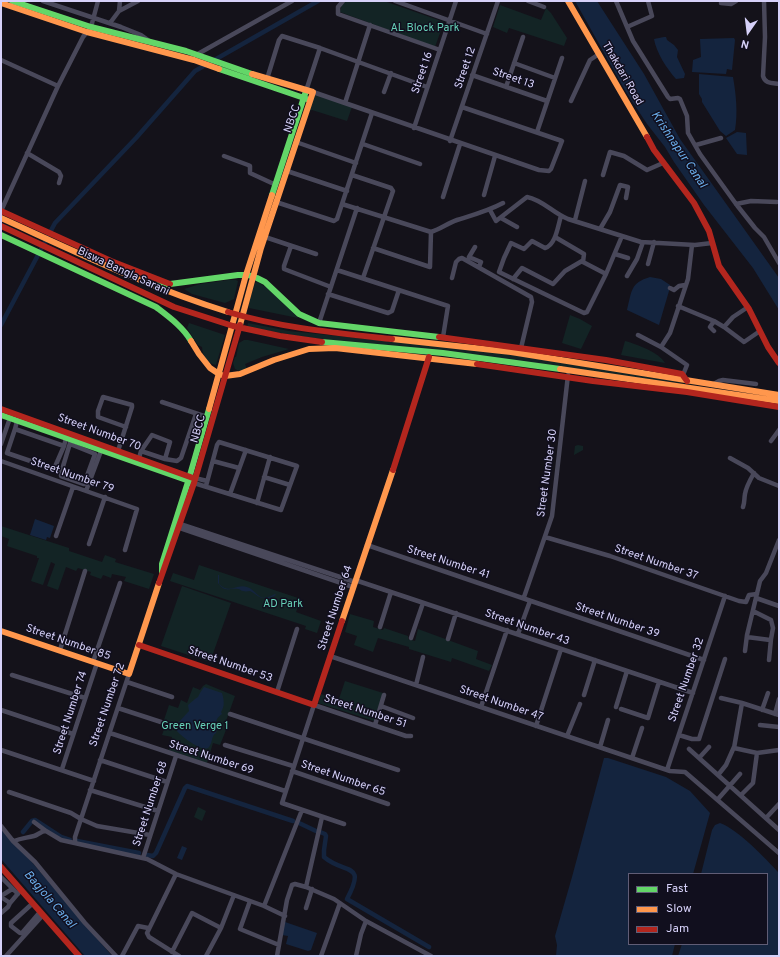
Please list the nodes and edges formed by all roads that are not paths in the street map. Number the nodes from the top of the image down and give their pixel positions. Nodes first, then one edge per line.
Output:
1 (12, 1) edge
2 (43, 1) edge
3 (61, 1) edge
4 (98, 1) edge
5 (120, 1) edge
6 (138, 1) edge
7 (292, 1) edge
8 (343, 1) edge
9 (395, 1) edge
10 (456, 1) edge
11 (498, 1) edge
12 (528, 1) edge
13 (568, 1) edge
14 (616, 1) edge
15 (648, 1) edge
16 (736, 1) edge
17 (764, 1) edge
18 (1, 3) edge
19 (721, 3) dead end
20 (59, 6) junction
21 (544, 7) dead end
22 (119, 11) junction
23 (93, 17) junction
24 (450, 21) junction
25 (110, 23) junction
26 (370, 25) junction
27 (627, 27) junction
28 (89, 30) junction
29 (487, 34) junction
30 (522, 37) dead end
31 (151, 42) junction
32 (320, 48) junction
33 (440, 50) junction
34 (599, 54) junction
35 (196, 57) junction
36 (562, 58) dead end
37 (1, 60) edge
38 (358, 62) junction
39 (514, 63) junction
40 (216, 65) junction
41 (391, 73) junction
42 (472, 75) junction
43 (555, 78) junction
44 (267, 79) junction
45 (779, 84) edge
46 (58, 86) junction
47 (506, 86) junction
48 (427, 87) junction
49 (306, 91) junction
50 (313, 92) junction
51 (384, 92) dead end
52 (304, 98) junction
53 (310, 100) junction
54 (547, 101) junction
55 (571, 101) dead end
56 (345, 103) junction
57 (462, 107) junction
58 (372, 113) junction
59 (414, 128) junction
60 (537, 132) junction
61 (722, 138) dead end
62 (450, 141) junction
63 (296, 142) junction
64 (362, 144) junction
65 (460, 144) junction
66 (696, 145) junction
67 (27, 153) junction
68 (224, 156) dead end
69 (495, 156) junction
70 (356, 163) junction
71 (663, 163) junction
72 (420, 164) dead end
73 (287, 171) junction
74 (352, 175) junction
75 (603, 175) dead end
76 (584, 182) dead end
77 (59, 183) dead end
78 (276, 185) junction
79 (347, 191) junction
80 (484, 194) dead end
81 (443, 197) dead end
82 (626, 198) dead end
83 (276, 202) junction
84 (777, 202) dead end
85 (503, 203) dead end
86 (342, 204) junction
87 (736, 204) junction
88 (357, 208) junction
89 (490, 210) junction
90 (1, 211) edge
91 (561, 216) junction
92 (383, 217) junction
93 (1, 218) edge
94 (501, 218) junction
95 (574, 220) junction
96 (1, 226) edge
97 (517, 227) dead end
98 (600, 229) junction
99 (431, 232) junction
100 (44, 234) junction
101 (1, 235) edge
102 (622, 236) junction
103 (264, 237) junction
104 (555, 237) junction
105 (57, 240) junction
106 (643, 242) junction
107 (654, 242) junction
108 (712, 243) junction
109 (692, 245) junction
110 (291, 246) junction
111 (475, 247) dead end
112 (373, 248) junction
113 (316, 254) dead end
114 (615, 254) junction
115 (628, 258) dead end
116 (582, 261) junction
117 (779, 262) edge
118 (648, 264) dead end
119 (480, 266) junction
120 (337, 270) junction
121 (606, 274) junction
122 (249, 276) junction
123 (627, 276) dead end
124 (363, 278) junction
125 (452, 278) dead end
126 (513, 279) junction
127 (170, 284) junction
128 (685, 285) junction
129 (153, 286) junction
130 (331, 287) junction
131 (670, 288) dead end
132 (399, 290) junction
133 (134, 292) junction
134 (328, 294) junction
135 (678, 306) junction
136 (748, 307) junction
137 (236, 314) junction
138 (243, 316) junction
139 (714, 320) junction
140 (319, 322) junction
141 (236, 327) junction
142 (724, 327) junction
143 (323, 331) junction
144 (714, 331) dead end
145 (760, 331) junction
146 (638, 335) dead end
147 (443, 337) junction
148 (661, 346) junction
149 (521, 348) junction
150 (429, 357) junction
151 (779, 363) edge
152 (568, 374) junction
153 (222, 375) junction
154 (683, 375) junction
155 (687, 381) junction
156 (756, 384) dead end
157 (715, 387) junction
158 (779, 394) edge
159 (779, 401) edge
160 (162, 402) dead end
161 (779, 407) edge
162 (1, 409) edge
163 (196, 414) junction
164 (1, 415) edge
165 (10, 415) junction
166 (207, 417) junction
167 (17, 421) junction
168 (126, 427) junction
169 (15, 429) junction
170 (779, 430) edge
171 (69, 441) junction
172 (771, 441) dead end
173 (1, 444) edge
174 (64, 446) junction
175 (246, 450) junction
176 (101, 451) junction
177 (118, 451) junction
178 (141, 451) junction
179 (7, 453) junction
180 (270, 457) junction
181 (139, 458) junction
182 (730, 458) dead end
183 (165, 459) junction
184 (213, 461) junction
185 (3, 462) edge
186 (49, 468) junction
187 (239, 468) junction
188 (754, 473) junction
189 (46, 477) junction
190 (264, 477) junction
191 (192, 480) junction
192 (206, 483) junction
193 (86, 485) junction
194 (290, 485) junction
195 (73, 486) junction
196 (779, 486) edge
197 (86, 491) junction
198 (230, 494) junction
199 (105, 498) junction
200 (257, 503) junction
201 (743, 507) dead end
202 (178, 525) junction
203 (56, 536) dead end
204 (545, 537) junction
205 (779, 540) edge
206 (89, 544) dead end
207 (367, 545) junction
208 (124, 550) dead end
209 (85, 572) dead end
210 (120, 583) dead end
211 (354, 583) junction
212 (391, 592) junction
213 (725, 596) junction
214 (756, 596) junction
215 (524, 598) junction
216 (530, 601) junction
217 (423, 603) junction
218 (779, 606) edge
219 (753, 611) junction
220 (456, 613) junction
221 (380, 627) dead end
222 (297, 629) dead end
223 (1, 630) edge
224 (507, 630) junction
225 (518, 634) junction
226 (747, 637) junction
227 (411, 638) dead end
228 (448, 639) dead end
229 (770, 640) junction
230 (139, 645) junction
231 (560, 649) junction
232 (60, 650) junction
233 (746, 651) dead end
234 (330, 656) junction
235 (423, 657) dead end
236 (725, 659) dead end
237 (596, 660) junction
238 (704, 660) junction
239 (769, 660) dead end
240 (95, 662) junction
241 (627, 671) junction
242 (130, 674) junction
243 (12, 675) dead end
244 (127, 682) junction
245 (659, 682) junction
246 (416, 685) junction
247 (277, 692) junction
248 (768, 692) dead end
249 (692, 693) junction
250 (384, 695) dead end
251 (584, 695) dead end
252 (172, 697) dead end
253 (85, 698) junction
254 (721, 698) dead end
255 (779, 699) edge
256 (742, 703) junction
257 (580, 704) dead end
258 (314, 705) junction
259 (381, 706) junction
260 (481, 706) junction
261 (118, 708) junction
262 (1, 710) edge
263 (762, 710) junction
264 (230, 714) dead end
265 (777, 715) edge
266 (413, 718) dead end
267 (608, 720) dead end
268 (164, 723) dead end
269 (375, 725) junction
270 (536, 726) junction
271 (760, 726) dead end
272 (779, 727) edge
273 (642, 728) dead end
274 (110, 733) junction
275 (74, 734) junction
276 (679, 735) junction
277 (411, 736) dead end
278 (567, 736) junction
279 (303, 738) junction
280 (225, 745) dead end
281 (600, 747) junction
282 (709, 747) dead end
283 (734, 747) junction
284 (779, 749) edge
285 (1, 750) edge
286 (689, 750) dead end
287 (757, 753) junction
288 (176, 756) junction
289 (632, 758) junction
290 (699, 758) junction
291 (100, 760) junction
292 (62, 769) junction
293 (292, 769) junction
294 (666, 769) junction
295 (398, 770) dead end
296 (740, 774) dead end
297 (718, 775) junction
298 (94, 780) junction
299 (167, 782) junction
300 (730, 786) junction
301 (90, 790) junction
302 (285, 791) junction
303 (9, 792) dead end
304 (741, 796) junction
305 (718, 799) junction
306 (388, 804) dead end
307 (779, 804) edge
308 (302, 810) junction
309 (158, 812) junction
310 (322, 817) junction
311 (766, 818) junction
312 (81, 819) junction
313 (34, 822) dead end
314 (344, 824) dead end
315 (1, 826) edge
316 (778, 828) edge
317 (46, 831) junction
318 (150, 835) junction
319 (14, 841) junction
320 (75, 843) junction
321 (779, 853) edge
322 (143, 858) junction
323 (1, 867) edge
324 (176, 874) junction
325 (1, 877) edge
326 (306, 886) junction
327 (12, 889) junction
328 (312, 889) junction
329 (19, 892) junction
330 (234, 895) junction
331 (1, 896) edge
332 (250, 901) junction
333 (10, 903) junction
334 (32, 903) junction
335 (340, 903) junction
336 (264, 906) junction
337 (306, 908) dead end
338 (1, 913) edge
339 (42, 914) junction
340 (285, 916) junction
341 (366, 921) junction
342 (148, 928) junction
343 (221, 928) junction
344 (279, 945) junction
345 (172, 952) junction
346 (6, 956) edge
347 (78, 956) edge
348 (116, 956) edge
349 (122, 956) edge
350 (179, 956) edge
351 (206, 956) edge
352 (277, 956) edge
353 (321, 956) edge
354 (356, 956) edge
355 (431, 956) edge

1 - 28 street
2 - 20 street
3 - 20 street
4 - 23 street
5 - 22 street
6 - 22 street
7 - 35 street
8 - 26 street
9 - 24 street
10 - 24 street, Street 16
11 - 29 street, Street 12
12 - 21 street
13 - 34 street, Thakdari Road
14 - 27 street
15 - 27 street
16 - 19 street
17 - 45 street
18 - 28 street
20 - 23 street
22 - 25 street
23 - 25 street
23 - 28 street
24 - 29 street
24 - 33 street, Street 16
25 - 31 street
26 - 33 street
26 - 38 street
27 - 66 street
28 - 31 street
28 - 35 street
28 - 46 street
29 - 42 street, Street 12
30 - 39 street
31 - 35 street
32 - 38 street
32 - 44 street
32 - 49 street
33 - 48 street, Street 16
34 - 55 street
34 - 71 street, Thakdari Road
35 - 40 street
36 - 43 street
37 - 46 street
38 - 41 street
38 - 56 street
39 - 43 street
39 - 47 street
40 - 44 street, NBCC
40 - 52 street
41 - 48 street
41 - 51 street
42 - 47 street, Street 13
42 - 57 street, Street 12
43 - 54 street
44 - 49 street, NBCC
46 - 67 street
47 - 54 street, Street 13
48 - 59 street, Street 16
49 - 50 street, NBCC
49 - 52 street
50 - 53 street, NBCC
50 - 56 street
52 - 53 street
52 - 78 street
53 - 63 street, NBCC
54 - 60 street
56 - 58 street
57 - 60 street
57 - 62 street, Street 12
58 - 59 street
58 - 64 street
59 - 62 street
60 - 69 street
61 - 66 street
62 - 65 street
63 - 70 street
63 - 73 street, NBCC
64 - 70 street
64 - 72 street
65 - 69 street
65 - 81 street
66 - 87 street
67 - 77 street
67 - 90 street
68 - 78 street
69 - 80 street
70 - 74 street
71 - 75 street
71 - 108 street, Thakdari Road
73 - 79 street
73 - 83 street, NBCC
74 - 79 street
74 - 92 street
76 - 95 street
78 - 122 street
79 - 86 street
82 - 98 street
83 - 86 street
83 - 103 street, NBCC
84 - 87 street
85 - 89 street
86 - 88 street
87 - 117 street
88 - 92 street
88 - 120 street
89 - 94 street
89 - 99 street
90 - 100 street
91 - 94 street
91 - 95 street
91 - 104 street
92 - 99 street
92 - 112 street
93 - 100 street, Biswa Bangla Sarani
94 - 97 street
95 - 98 street
96 - 133 street, Biswa Bangla Sarani
98 - 102 street
99 - 112 street
100 - 105 street, Biswa Bangla Sarani
101 - 133 street
102 - 106 street
102 - 114 street
103 - 110 street
103 - 122 street, NBCC
104 - 116 street
104 - 126 street
105 - 127 street
105 - 129 street, Biswa Bangla Sarani
106 - 107 street
106 - 123 street
107 - 109 street
107 - 118 street
108 - 109 street
108 - 136 street, Thakdari Road
109 - 128 street
110 - 113 street
110 - 130 street
111 - 119 street
112 - 124 street
114 - 115 street
114 - 121 street
116 - 121 street
116 - 126 street
119 - 125 street
119 - 149 street
120 - 124 street
120 - 130 street
121 - 126 street
122 - 127 street
122 - 137 street
122 - 138 street, NBCC
122 - 140 street
124 - 132 street
127 - 129 street
128 - 131 street
128 - 135 street
129 - 137 street, Biswa Bangla Sarani
130 - 134 street
132 - 134 street
132 - 147 street
133 - 141 street, Biswa Bangla Sarani
133 - 153 street
134 - 140 street
135 - 139 street
135 - 148 street
136 - 142 street
136 - 145 street, Thakdari Road
137 - 138 street, Biswa Bangla Sarani
137 - 141 street
138 - 141 street, NBCC
138 - 143 street, Biswa Bangla Sarani
139 - 142 street
139 - 144 street
140 - 143 street
140 - 147 street
141 - 152 street, Biswa Bangla Sarani
141 - 153 street, NBCC
142 - 145 street
143 - 155 street, Biswa Bangla Sarani
145 - 151 street, Thakdari Road
146 - 148 street
147 - 149 street
148 - 154 street
149 - 154 street
150 - 152 street
150 - 153 street
150 - 207 street, Street Number 64
152 - 157 street
152 - 161 street
152 - 204 street, Street Number 30
153 - 166 street
153 - 191 street, NBCC
154 - 155 street
155 - 157 street, Biswa Bangla Sarani
156 - 157 street
157 - 158 street
157 - 159 street
160 - 163 street
162 - 165 street, Street Number 70
163 - 166 street
163 - 183 street
164 - 165 street, Street Number 70
165 - 167 street, Street Number 70
165 - 173 street
165 - 177 street, Street Number 70
166 - 191 street
167 - 169 street
167 - 171 street, Street Number 70
168 - 168 street
168 - 177 street
169 - 174 street
169 - 179 street
170 - 172 street
171 - 174 street
171 - 176 street, Street Number 70
171 - 193 street
171 - 193 street
174 - 186 street
175 - 180 street
175 - 184 street
175 - 187 street
176 - 191 street, Street Number 70
176 - 193 street
177 - 181 street, Street Number 70
178 - 181 street
178 - 183 street
178 - 183 street
179 - 185 street
179 - 186 street
180 - 190 street
180 - 194 street
181 - 191 street, Street Number 70
182 - 188 street
184 - 187 street
184 - 192 street
185 - 189 street, Street Number 79
186 - 189 street
187 - 198 street
188 - 196 street
188 - 201 street
189 - 195 street, Street Number 79
190 - 194 street
190 - 200 street
191 - 192 street
191 - 202 street, Street Number 72
192 - 198 street
193 - 197 street
194 - 200 street
195 - 197 street, Street Number 79
195 - 203 street
197 - 199 street, Street Number 79
198 - 200 street
199 - 206 street
199 - 208 street, Street Number 79
202 - 211 street, Street Number 43
202 - 230 street, Street Number 72
204 - 213 street, Street Number 37
204 - 215 street, Street Number 30
205 - 214 street
207 - 211 street, Street Number 64
207 - 215 street, Street Number 41
209 - 232 street
210 - 240 street, Street Number 74
211 - 212 street, Street Number 43
211 - 234 street, Street Number 64
212 - 217 street, Street Number 43
212 - 221 street
213 - 214 street, Street Number 37
213 - 238 street, Street Number 32
214 - 218 street
214 - 219 street
215 - 216 street, Street Number 39
216 - 225 street
216 - 238 street, Street Number 39
217 - 220 street, Street Number 43
217 - 227 street
219 - 226 street
219 - 229 street
220 - 224 street, Street Number 43
220 - 228 street
222 - 247 street
223 - 232 street, Street Number 85
224 - 225 street, Street Number 43
224 - 260 street
225 - 231 street, Street Number 43
226 - 229 street
226 - 233 street
229 - 239 street
230 - 242 street, Street Number 72
230 - 247 street, Street Number 53
231 - 237 street, Street Number 43
231 - 270 street
232 - 240 street, Street Number 85
234 - 246 street, Street Number 47
234 - 258 street, Street Number 64
235 - 246 street
236 - 276 street
237 - 241 street, Street Number 43
237 - 251 street
238 - 249 street, Street Number 32
240 - 242 street, Street Number 85
240 - 253 street, Street Number 74
241 - 245 street, Street Number 43
241 - 245 street
242 - 244 street, Street Number 72
243 - 253 street
244 - 252 street
244 - 261 street, Street Number 72
245 - 249 street, Street Number 43
246 - 260 street, Street Number 47
247 - 258 street, Street Number 53
248 - 263 street
249 - 276 street, Street Number 32
250 - 259 street
253 - 275 street, Street Number 74
254 - 256 street
255 - 265 street
256 - 263 street
256 - 283 street
257 - 278 street
258 - 269 street, Street Number 51
258 - 279 street, Street Number 64
259 - 266 street
259 - 269 street
260 - 270 street, Street Number 47
261 - 268 street
261 - 274 street, Street Number 72
262 - 275 street
263 - 265 street
264 - 279 street
267 - 281 street
269 - 277 street, Street Number 51
270 - 278 street, Street Number 47
271 - 272 street
273 - 289 street
274 - 288 street, Street Number 69
274 - 291 street, Street Number 72
275 - 292 street, Street Number 74
276 - 294 street, Street Number 32
278 - 281 street, Street Number 47
279 - 293 street, Street Number 64
279 - 295 street
280 - 293 street, Street Number 65
281 - 289 street, Street Number 47
282 - 290 street
283 - 287 street
283 - 297 street
284 - 287 street
285 - 292 street
286 - 290 street
287 - 304 street
288 - 299 street, Street Number 68
288 - 302 street, Street Number 69
289 - 294 street, Street Number 47
290 - 297 street
291 - 298 street, Street Number 72
291 - 299 street
292 - 298 street
293 - 302 street, Street Number 64
293 - 306 street, Street Number 65
294 - 305 street, Street Number 47
296 - 300 street
297 - 300 street
298 - 301 street, Street Number 72
299 - 309 street, Street Number 68
300 - 304 street
300 - 305 street
301 - 309 street
301 - 312 street, Street Number 72
302 - 308 street
303 - 312 street
304 - 311 street
305 - 321 street, Street Number 47
307 - 311 street
308 - 310 street
308 - 336 street
309 - 318 street, Street Number 68
310 - 314 street
310 - 326 street
311 - 316 street
312 - 318 street
312 - 320 street, Street Number 72
313 - 317 street
315 - 319 street
317 - 319 street
317 - 320 street
318 - 322 street, Street Number 68
319 - 348 street
320 - 322 street
322 - 324 street
323 - 329 street
324 - 330 street
324 - 342 street
325 - 327 street
326 - 328 street
326 - 340 street
327 - 329 street
327 - 331 street
328 - 335 street
328 - 337 street
329 - 333 street
329 - 334 street
330 - 332 street
330 - 343 street
331 - 333 street
332 - 336 street
332 - 344 street
333 - 338 street
334 - 339 street
334 - 339 street
335 - 341 street
335 - 353 street
336 - 340 street
339 - 346 street
339 - 347 street
340 - 344 street
341 - 354 street
341 - 355 street
342 - 345 street
342 - 349 street
343 - 345 street
343 - 351 street
344 - 352 street
345 - 350 street

